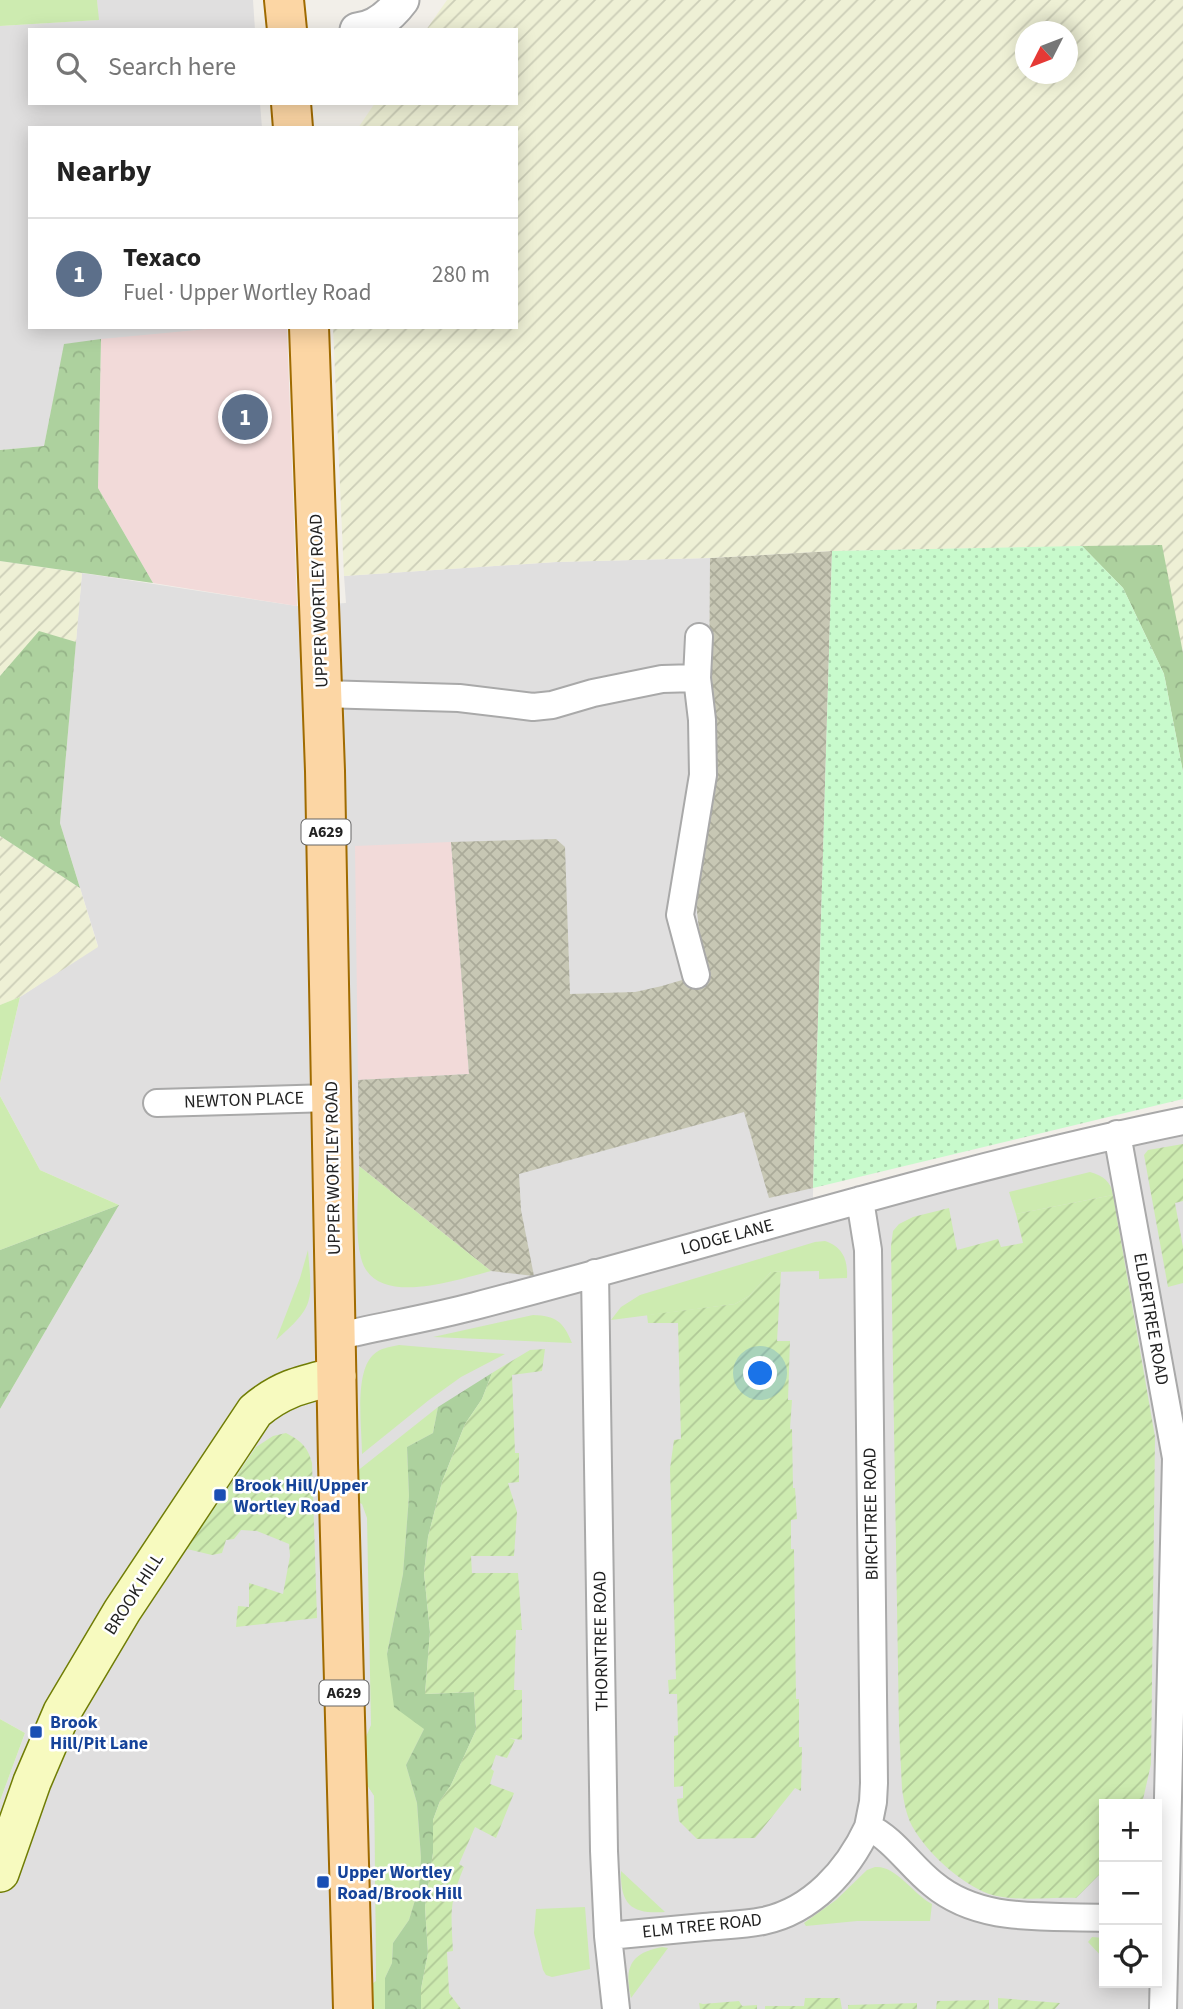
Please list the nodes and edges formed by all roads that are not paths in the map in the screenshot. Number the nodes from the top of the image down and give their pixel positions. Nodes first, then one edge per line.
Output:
1 (284, 0) edge
2 (402, 0) edge
3 (287, 28) edge
4 (372, 28) edge
5 (292, 105) edge
6 (293, 126) edge
7 (309, 329) edge
8 (698, 637) dead end
9 (697, 678) junction
10 (322, 694) junction
11 (696, 975) dead end
12 (331, 1098) junction
13 (157, 1103) dead end
14 (1183, 1121) edge
15 (1117, 1134) junction
16 (860, 1200) junction
17 (595, 1273) junction
18 (335, 1337) junction
19 (337, 1376) junction
20 (868, 1827) junction
21 (1162, 1863) edge
22 (0, 1873) edge
23 (1099, 1918) edge
24 (1160, 1925) edge
25 (608, 1936) junction
26 (353, 2009) edge
27 (616, 2009) edge
28 (1163, 2009) edge

1 - 3 main road
2 - 4 street
5 - 6 main road
7 - 10 main road, UPPER WORTLEY ROAD / A629
8 - 9 street
9 - 10 street
9 - 11 street
10 - 12 main road, UPPER WORTLEY ROAD / A629
12 - 13 street, NEWTON PLACE
12 - 18 main road, UPPER WORTLEY ROAD / A629
14 - 15 street, LODGE LANE
15 - 16 street, LODGE LANE
15 - 21 street, ELDERTREE ROAD
16 - 17 street, LODGE LANE
16 - 20 street, BIRCHTREE ROAD
17 - 18 street, LODGE LANE
17 - 25 street, THORNTREE ROAD
18 - 19 main road, UPPER WORTLEY ROAD / A629
19 - 22 main road, BROOK HILL
19 - 26 main road, UPPER WORTLEY ROAD / A629
20 - 23 street
20 - 25 street, ELM TREE ROAD
24 - 28 street, ELDERTREE ROAD
25 - 27 street, THORNTREE ROAD

